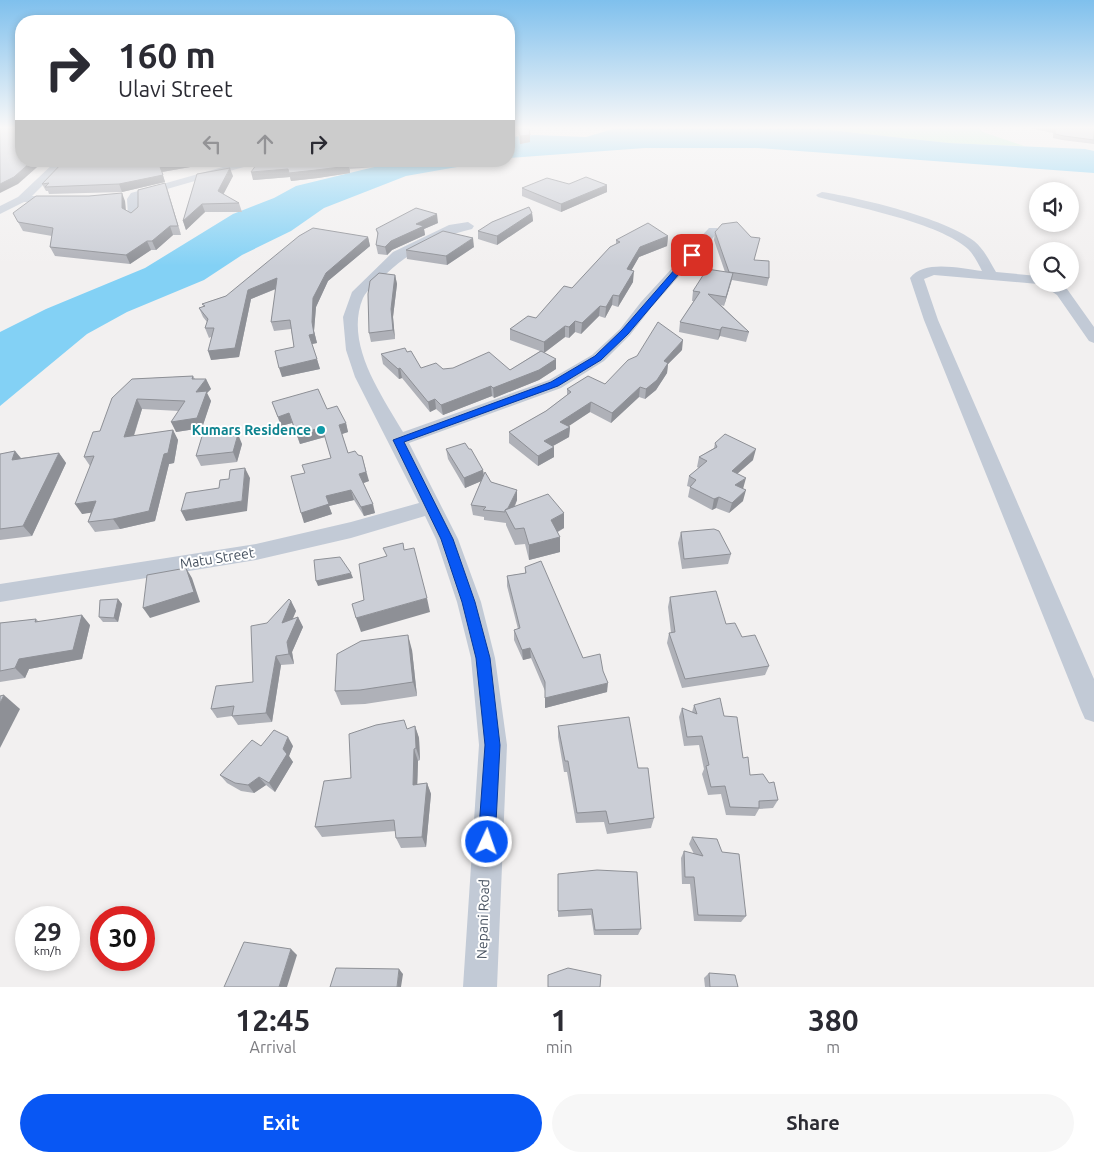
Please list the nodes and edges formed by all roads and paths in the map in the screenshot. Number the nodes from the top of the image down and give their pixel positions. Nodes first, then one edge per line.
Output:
1 (49, 173) edge
2 (201, 173) edge
3 (135, 195) junction
4 (822, 195) dead end
5 (118, 197) edge
6 (22, 199) junction
7 (66, 199) edge
8 (0, 211) edge
9 (134, 216) edge
10 (468, 226) dead end
11 (713, 231) edge
12 (992, 276) junction
13 (1029, 279) edge
14 (1062, 292) edge
15 (1094, 338) edge
16 (398, 440) junction
17 (431, 507) junction
18 (0, 594) edge
19 (1094, 710) edge
20 (480, 987) edge

1 - 6 street
2 - 3 street
3 - 5 street
3 - 9 street
4 - 12 street
6 - 7 street
6 - 8 street
10 - 16 street, Nepani Road
11 - 16 street
12 - 13 street
12 - 19 street
14 - 15 street
16 - 17 street, Nepani Road
17 - 18 street, Matu Street
17 - 20 street, Nepani Road

